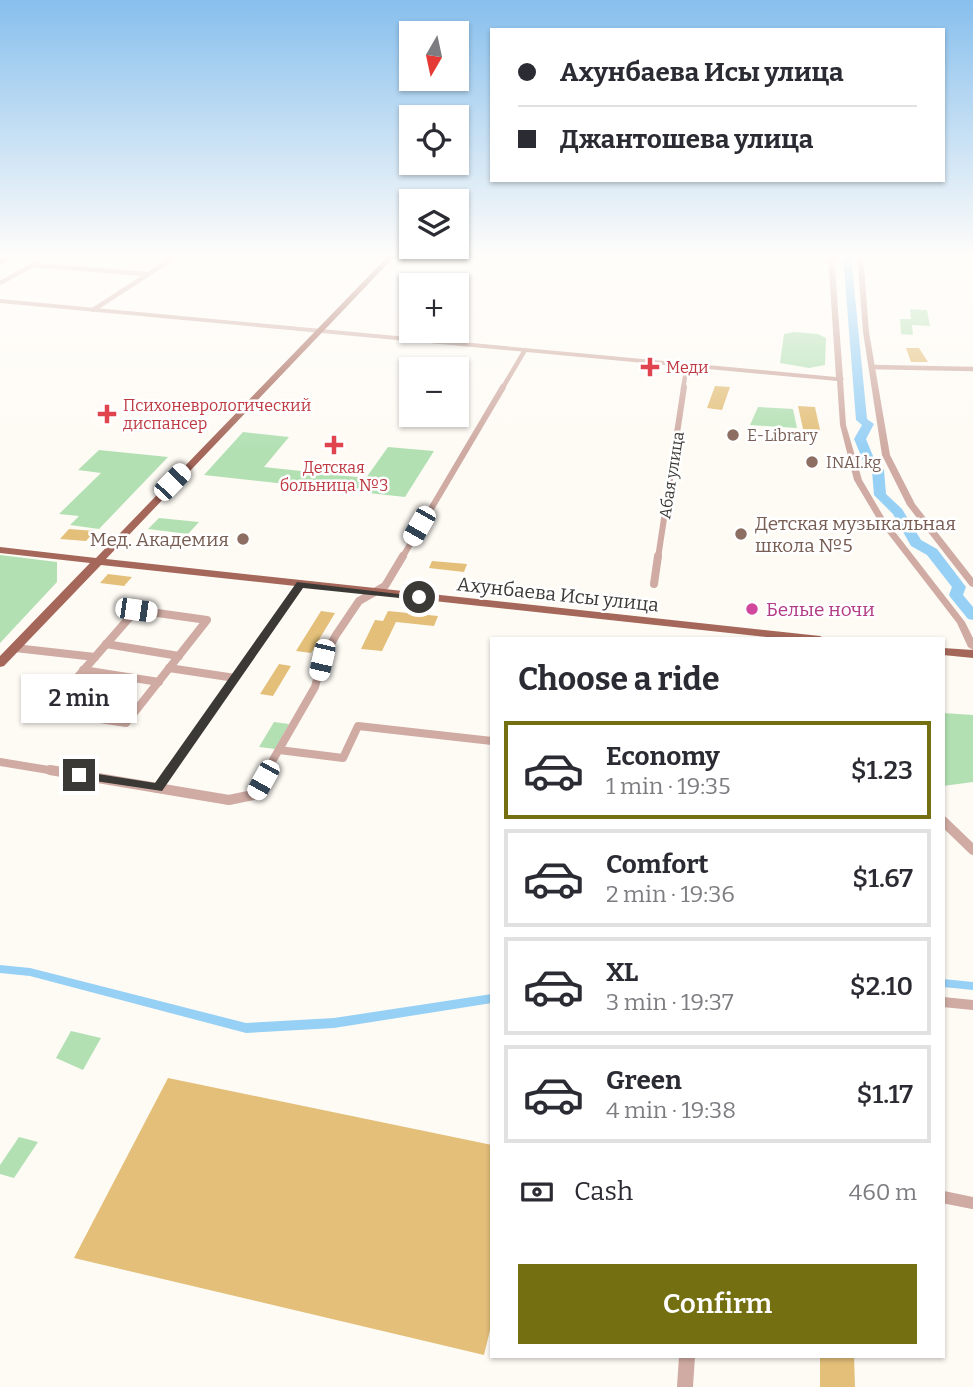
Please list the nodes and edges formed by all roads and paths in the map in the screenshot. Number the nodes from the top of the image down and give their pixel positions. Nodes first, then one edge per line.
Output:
1 (192, 320) edge
2 (329, 320) edge
3 (836, 320) edge
4 (867, 320) edge
5 (317, 332) junction
6 (525, 350) junction
7 (687, 365) junction
8 (872, 367) junction
9 (973, 369) edge
10 (841, 379) junction
11 (0, 550) edge
12 (97, 561) junction
13 (300, 584) junction
14 (654, 584) dead end
15 (973, 584) edge
16 (375, 593) junction
17 (732, 634) edge
18 (785, 637) edge
19 (106, 644) junction
20 (15, 648) junction
21 (973, 648) edge
22 (945, 651) edge
23 (973, 654) edge
24 (178, 656) junction
25 (95, 657) junction
26 (0, 663) edge
27 (170, 668) junction
28 (83, 670) junction
29 (235, 678) junction
30 (159, 682) junction
31 (490, 741) edge
32 (279, 750) junction
33 (0, 762) edge
34 (158, 788) junction
35 (945, 823) edge
36 (973, 850) edge
37 (945, 1002) edge
38 (973, 1005) edge
39 (945, 1197) edge
40 (973, 1203) edge
41 (687, 1358) edge
42 (685, 1387) edge

1 - 5 street
2 - 5 main road
3 - 10 street
4 - 8 street
5 - 6 street
5 - 12 main road
6 - 7 street
6 - 16 street
7 - 10 street
7 - 14 street, Абая улица
8 - 9 street
8 - 15 street
10 - 21 street
11 - 12 main road, Ахунбаева Исы улица
12 - 13 main road, Ахунбаева Исы улица
12 - 20 main road
13 - 16 main road, Ахунбаева Исы улица
13 - 29 street
16 - 17 main road, Ахунбаева Исы улица
16 - 32 street
17 - 18 main road, Ахунбаева Исы улица
19 - 24 street
19 - 24 street
19 - 25 street
20 - 25 street
20 - 26 main road
22 - 23 main road
24 - 27 street
25 - 28 street
27 - 29 street
27 - 30 street
28 - 30 street
28 - 30 street
29 - 34 street
31 - 32 street
32 - 34 street
33 - 34 street
35 - 36 street
37 - 38 street
39 - 40 street
41 - 42 street

